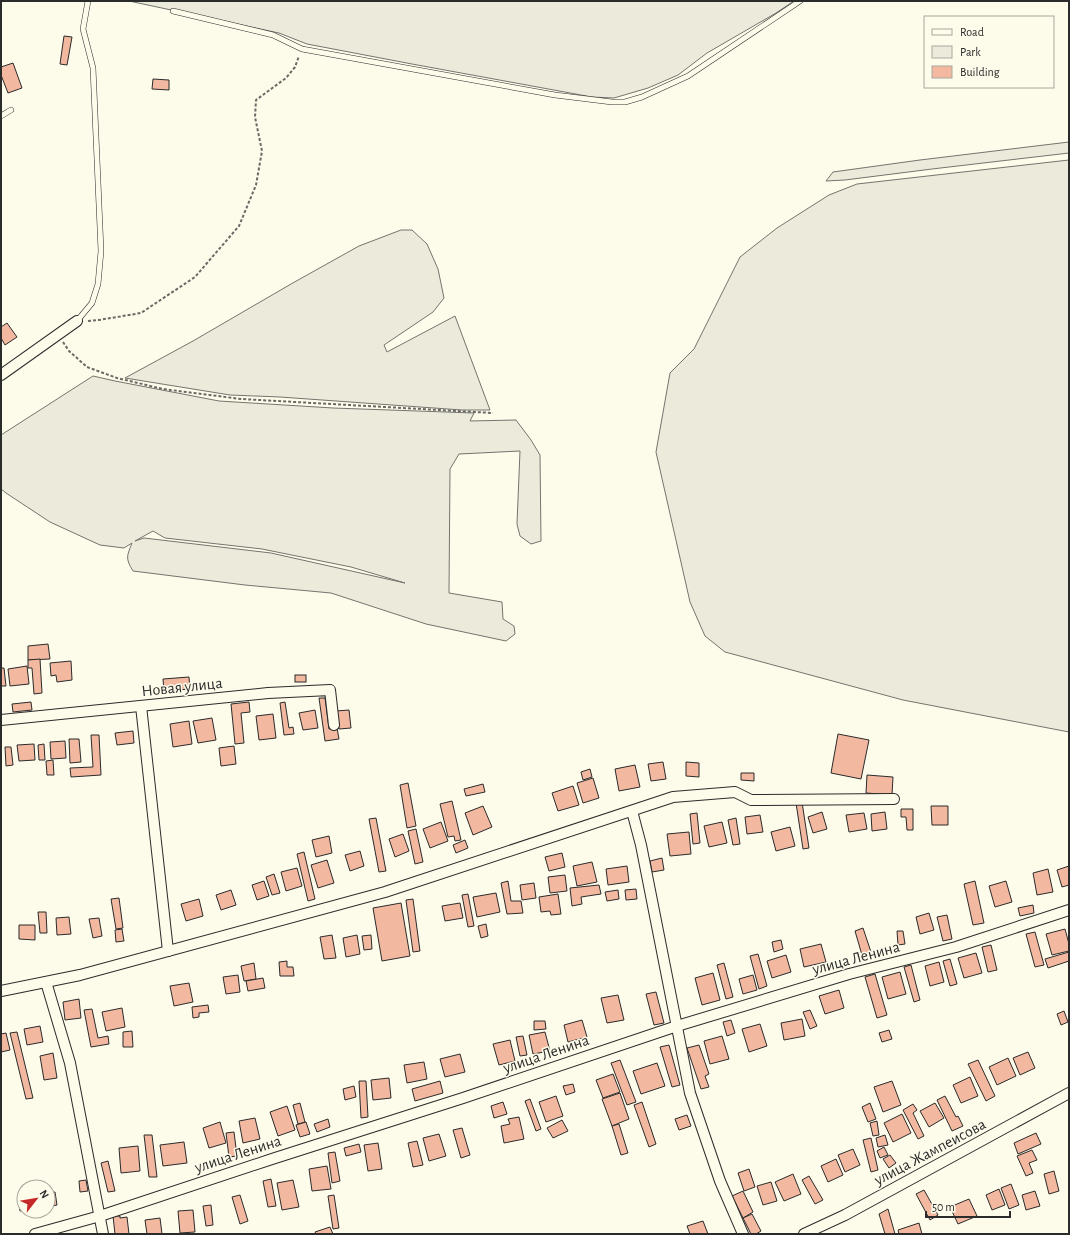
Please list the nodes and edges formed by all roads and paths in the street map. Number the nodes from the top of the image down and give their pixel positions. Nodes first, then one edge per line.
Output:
1 (88, 1) edge
2 (800, 1) edge
3 (173, 11) dead end
4 (302, 49) junction
5 (11, 110) dead end
6 (1, 116) edge
7 (77, 321) junction
8 (58, 334) junction
9 (1, 375) edge
10 (493, 413) dead end
11 (141, 706) junction
12 (1, 720) edge
13 (334, 725) dead end
14 (894, 799) dead end
15 (632, 811) junction
16 (1069, 910) edge
17 (168, 951) junction
18 (46, 982) junction
19 (1, 992) edge
20 (677, 1026) junction
21 (1069, 1093) edge
22 (100, 1216) junction
23 (35, 1234) edge
24 (103, 1234) edge
25 (743, 1234) edge
26 (804, 1234) edge

1 - 7 lane
2 - 4 lane
3 - 4 lane
4 - 7 path
5 - 6 lane
7 - 8 street
8 - 9 street
8 - 10 path
11 - 12 street, Новая улица
11 - 13 street, Новая улица
11 - 17 street
14 - 15 street
15 - 17 street
15 - 20 street
16 - 20 street, улица Ленина
17 - 18 street
18 - 19 street
18 - 22 street
20 - 22 street, улица Ленина
20 - 25 street
21 - 26 street, улица Жампеисова
22 - 23 street, улица Ленина
22 - 24 street

